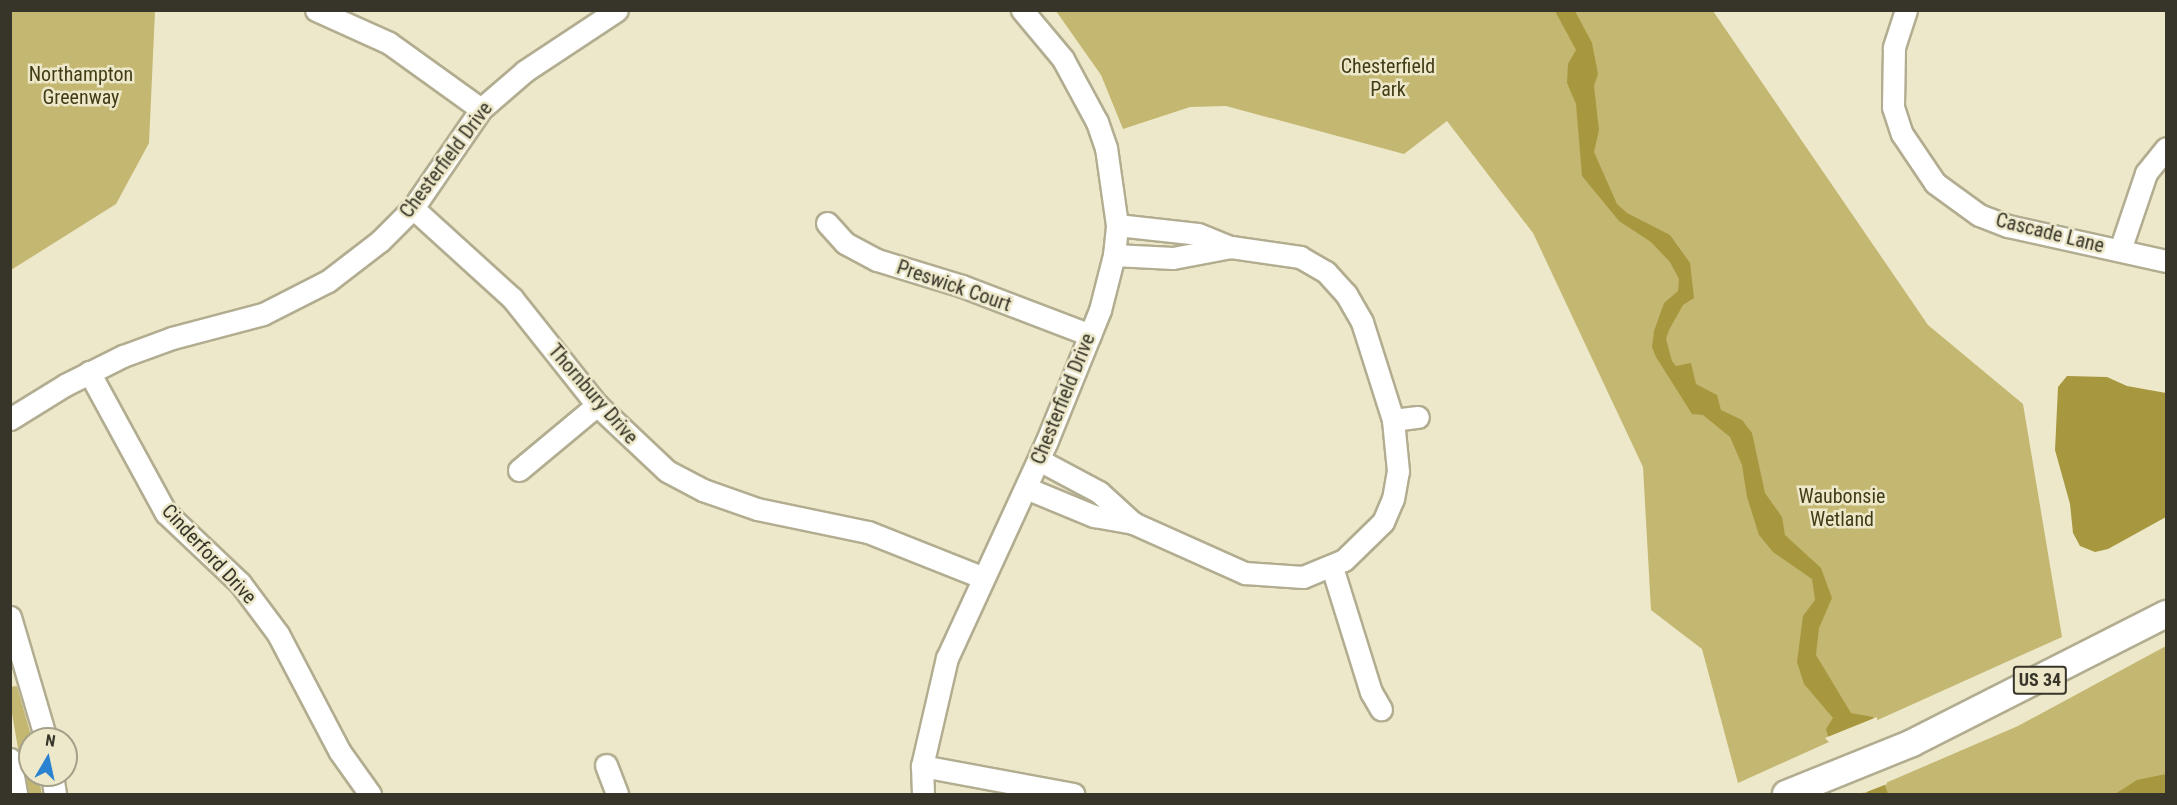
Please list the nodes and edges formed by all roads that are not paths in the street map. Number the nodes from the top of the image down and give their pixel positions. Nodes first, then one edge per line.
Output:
1 (315, 10) edge
2 (617, 10) edge
3 (1022, 10) edge
4 (1899, 15) edge
5 (481, 109) junction
6 (2166, 148) edge
7 (412, 208) junction
8 (826, 223) dead end
9 (1117, 225) junction
10 (1231, 247) junction
11 (2120, 250) junction
12 (1114, 255) junction
13 (2166, 261) edge
14 (1090, 335) junction
15 (89, 372) junction
16 (597, 405) junction
17 (1418, 417) dead end
18 (10, 419) edge
19 (1393, 420) junction
20 (1039, 460) junction
21 (519, 470) dead end
22 (1026, 488) junction
23 (1133, 523) junction
24 (1332, 567) junction
25 (981, 577) junction
26 (2166, 614) edge
27 (10, 617) edge
28 (1381, 708) dead end
29 (42, 727) edge
30 (10, 759) edge
31 (606, 765) dead end
32 (922, 766) junction
33 (369, 794) edge
34 (16, 795) edge
35 (617, 795) edge
36 (923, 795) edge
37 (1072, 795) edge
38 (1786, 795) edge

1 - 5 street
2 - 5 street, Chesterfield Drive
3 - 9 street, Chesterfield Drive
4 - 11 street, Cascade Lane
5 - 7 street, Chesterfield Drive
6 - 11 street
7 - 15 street, Chesterfield Drive
7 - 16 street, Thornbury Drive
8 - 14 street, Preswick Court
9 - 10 street
9 - 12 street, Chesterfield Drive
10 - 12 street
10 - 19 street
11 - 13 street, Cascade Lane
12 - 14 street, Chesterfield Drive
14 - 20 street, Chesterfield Drive
15 - 18 street, Chesterfield Drive
15 - 33 street, Cinderford Drive
16 - 21 street
16 - 25 street, Thornbury Drive
17 - 19 street
19 - 24 street
20 - 22 street, Chesterfield Drive
20 - 23 street
22 - 23 street
22 - 25 street, Chesterfield Drive
23 - 24 street
24 - 28 street
25 - 32 street, Chesterfield Drive
26 - 38 main road, US 34
27 - 29 street
30 - 34 street
31 - 35 street
32 - 36 street, Chesterfield Drive
32 - 37 street

